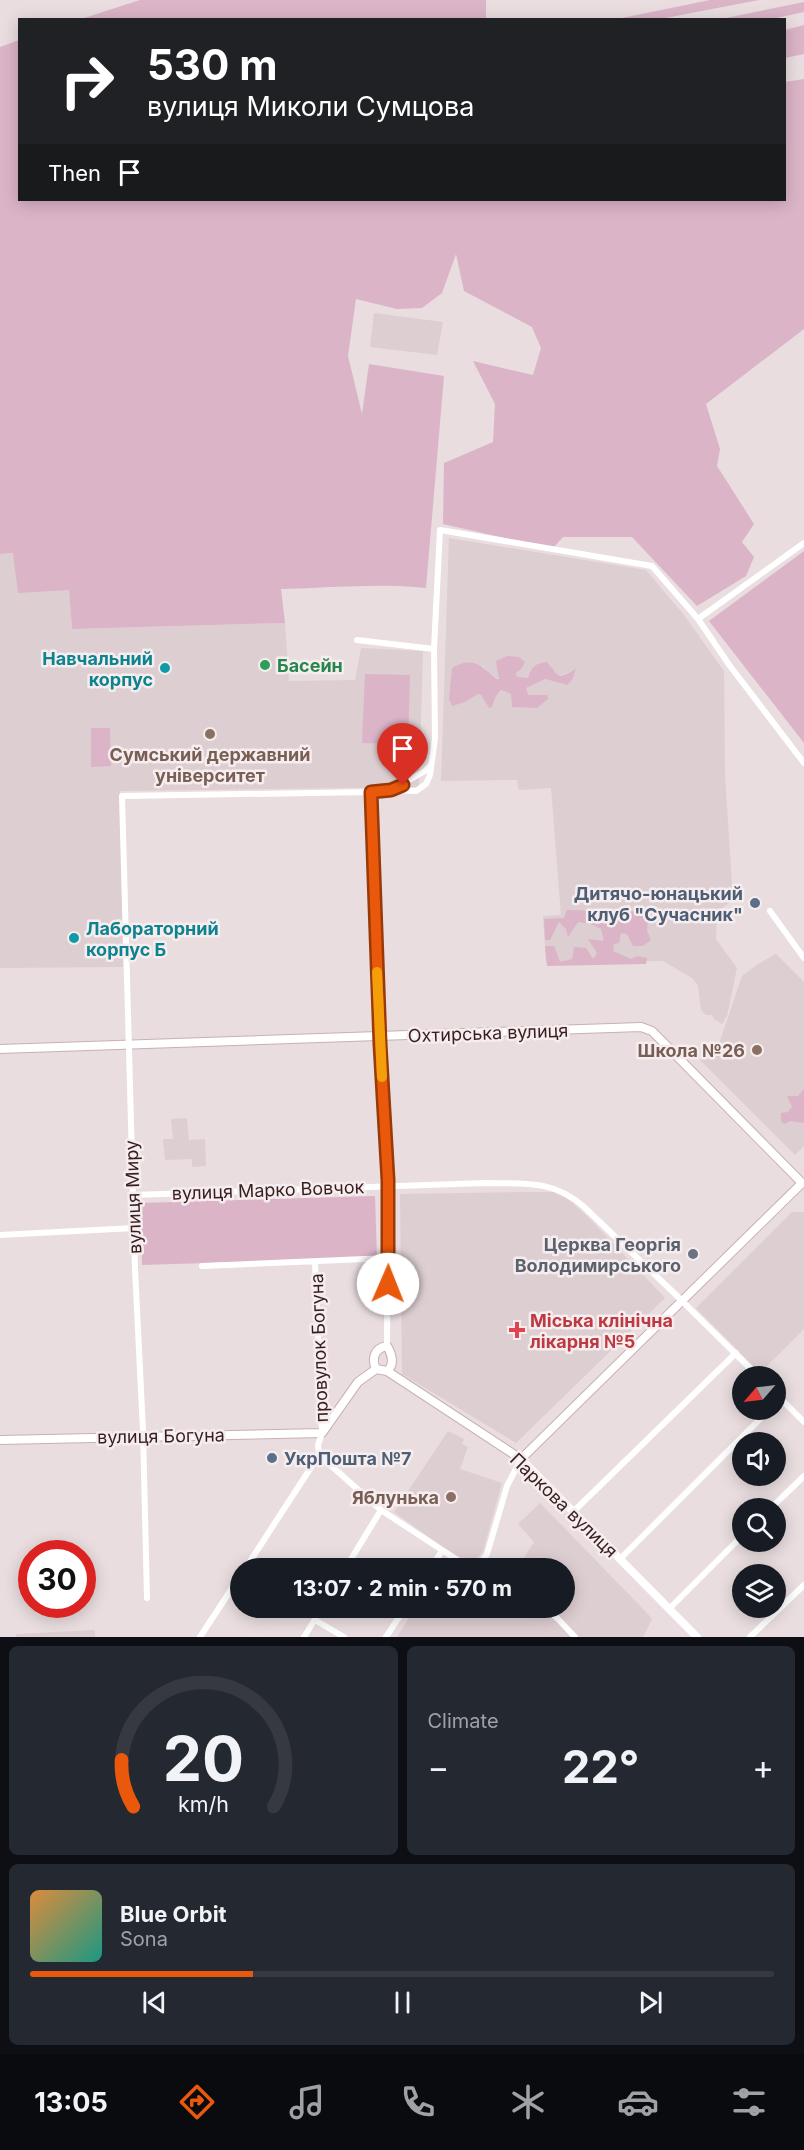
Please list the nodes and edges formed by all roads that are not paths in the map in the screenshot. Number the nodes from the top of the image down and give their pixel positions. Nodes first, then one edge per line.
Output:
1 (804, 543) edge
2 (698, 619) junction
3 (357, 640) dead end
4 (434, 649) junction
5 (433, 763) junction
6 (804, 764) edge
7 (391, 790) junction
8 (371, 792) junction
9 (770, 911) dead end
10 (804, 958) edge
11 (379, 1037) junction
12 (129, 1044) junction
13 (0, 1048) edge
14 (803, 1183) edge
15 (388, 1185) junction
16 (134, 1195) junction
17 (134, 1228) junction
18 (0, 1235) edge
19 (388, 1258) junction
20 (315, 1262) junction
21 (202, 1266) dead end
22 (683, 1301) junction
23 (387, 1346) junction
24 (735, 1353) junction
25 (748, 1366) edge
26 (376, 1369) junction
27 (387, 1371) junction
28 (786, 1407) edge
29 (760, 1420) edge
30 (804, 1422) edge
31 (322, 1433) junction
32 (143, 1437) junction
33 (0, 1440) edge
34 (319, 1455) junction
35 (521, 1459) junction
36 (804, 1476) edge
37 (781, 1498) edge
38 (381, 1510) junction
39 (573, 1512) junction
40 (732, 1546) edge
41 (442, 1551) junction
42 (252, 1558) edge
43 (352, 1558) edge
44 (437, 1558) edge
45 (453, 1558) edge
46 (484, 1558) edge
47 (620, 1559) junction
48 (804, 1585) edge
49 (230, 1591) edge
50 (147, 1598) dead end
51 (669, 1609) junction
52 (398, 1618) edge
53 (557, 1618) edge
54 (315, 1620) joint
55 (200, 1637) edge
56 (304, 1637) edge
57 (344, 1637) edge
58 (386, 1637) edge
59 (574, 1637) edge
60 (697, 1637) edge
61 (750, 1637) edge

1 - 2 street
2 - 4 street
2 - 6 street
3 - 4 street
4 - 5 street
5 - 7 street
5 - 7 street
7 - 8 street
8 - 11 street
8 - 12 street, вулиця Миру
9 - 10 street
11 - 12 main road, Охтирська вулиця
11 - 14 main road, Охтирська вулиця
11 - 15 street
12 - 13 main road, Охтирська вулиця
12 - 16 street, вулиця Миру
14 - 22 main road
15 - 16 street, вулиця Марко Вовчок
15 - 19 street
15 - 22 street, вулиця Марко Вовчок
16 - 17 street, вулиця Миру
17 - 18 street
17 - 32 street, вулиця Миру
19 - 20 street
19 - 23 street
20 - 21 street
20 - 31 street, провулок Богуна
22 - 24 street, вулиця Марко Вовчок
22 - 35 main road
23 - 26 main road
23 - 27 main road
24 - 25 street, вулиця Марко Вовчок
24 - 39 street
26 - 27 main road
26 - 31 main road
27 - 35 main road, Паркова вулиця
28 - 30 street
29 - 47 street
31 - 32 main road, вулиця Богуна
31 - 34 street, провулок Богуна
32 - 33 main road, вулиця Богуна
32 - 50 street, вулиця Миру
34 - 38 street
34 - 42 street
35 - 39 street, Паркова вулиця
35 - 46 street
36 - 37 street
38 - 41 street
38 - 43 street
39 - 47 street, Паркова вулиця
40 - 51 street
41 - 44 street
41 - 45 street
47 - 51 street, Паркова вулиця
48 - 61 street
49 - 55 street
51 - 60 street, Паркова вулиця
52 - 58 street
53 - 59 street
54 - 56 street
54 - 57 street

